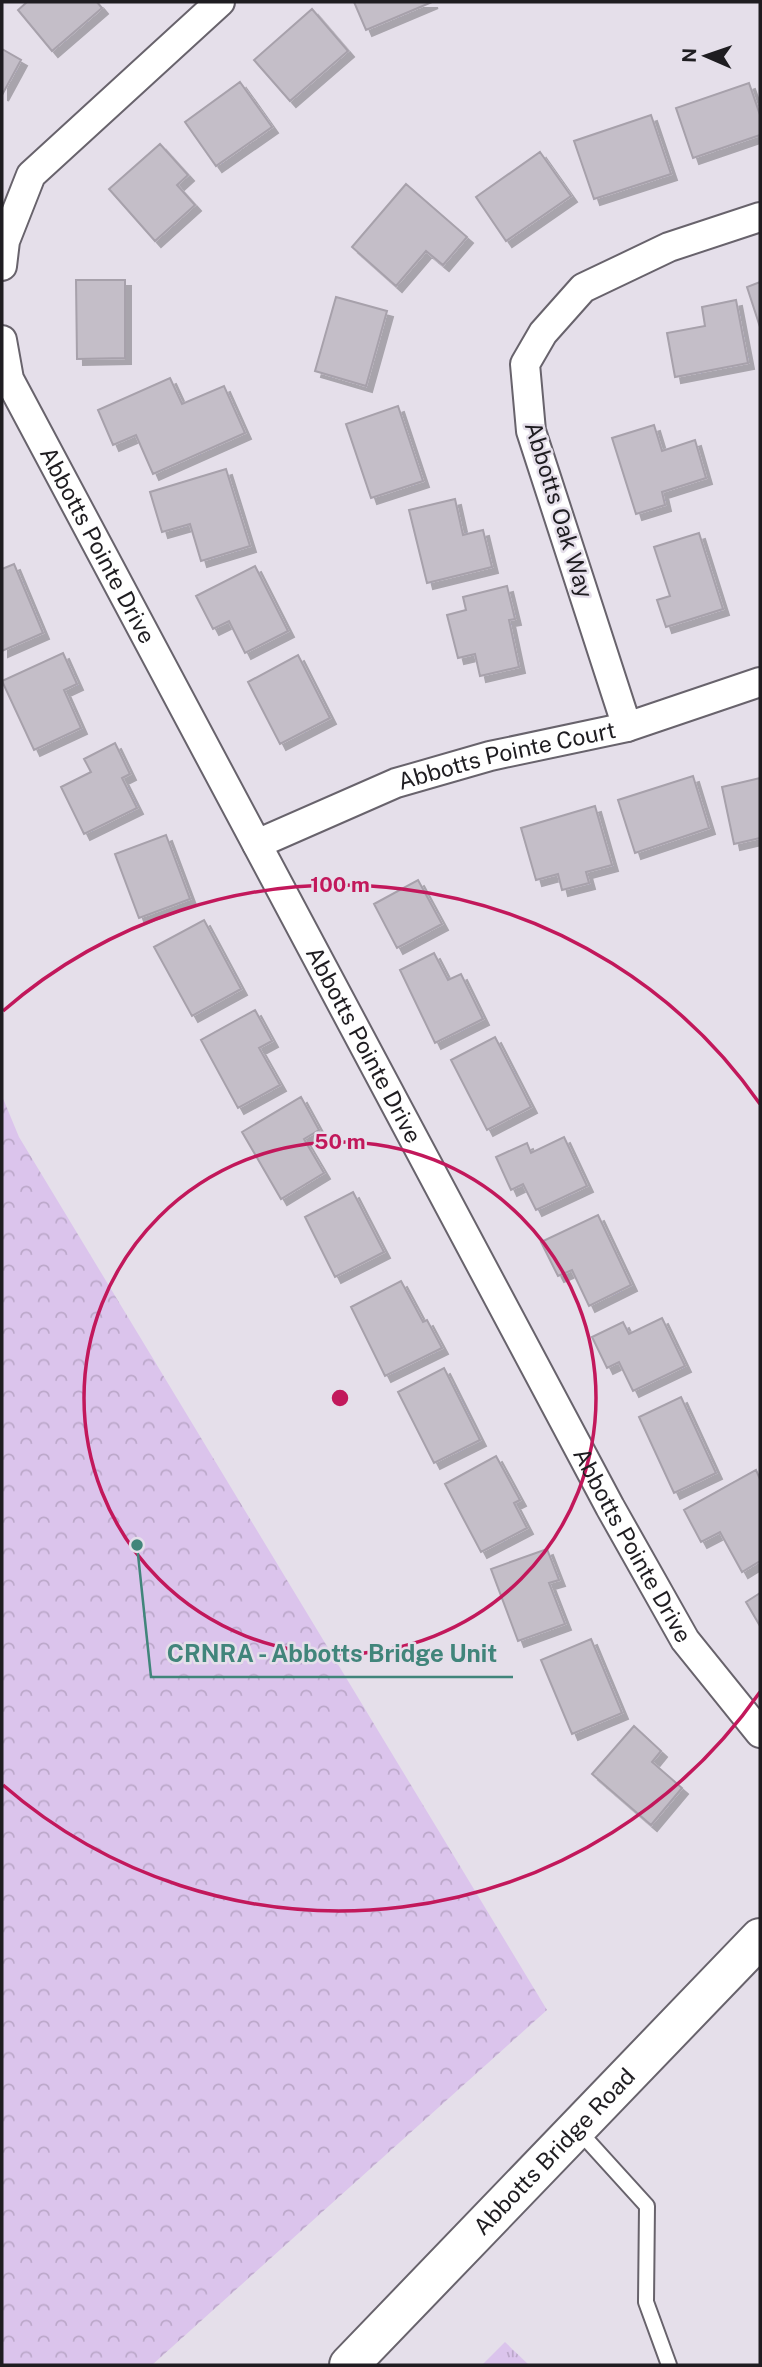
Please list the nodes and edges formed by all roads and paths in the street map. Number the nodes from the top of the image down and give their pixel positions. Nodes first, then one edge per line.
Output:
1 (220, 2) edge
2 (760, 217) edge
3 (2, 266) edge
4 (2, 340) edge
5 (760, 682) edge
6 (627, 727) junction
7 (257, 844) junction
8 (760, 1733) edge
9 (760, 1938) edge
10 (577, 2129) junction
11 (349, 2365) edge
12 (669, 2365) edge

1 - 3 street
2 - 6 street, Abbotts Oak Way
4 - 7 street, Abbotts Pointe Drive
5 - 6 street, Abbotts Pointe Court
6 - 7 street, Abbotts Pointe Court
7 - 8 street, Abbotts Pointe Drive
9 - 10 main road, Abbotts Bridge Road
10 - 11 main road, Abbotts Bridge Road
10 - 12 lane

